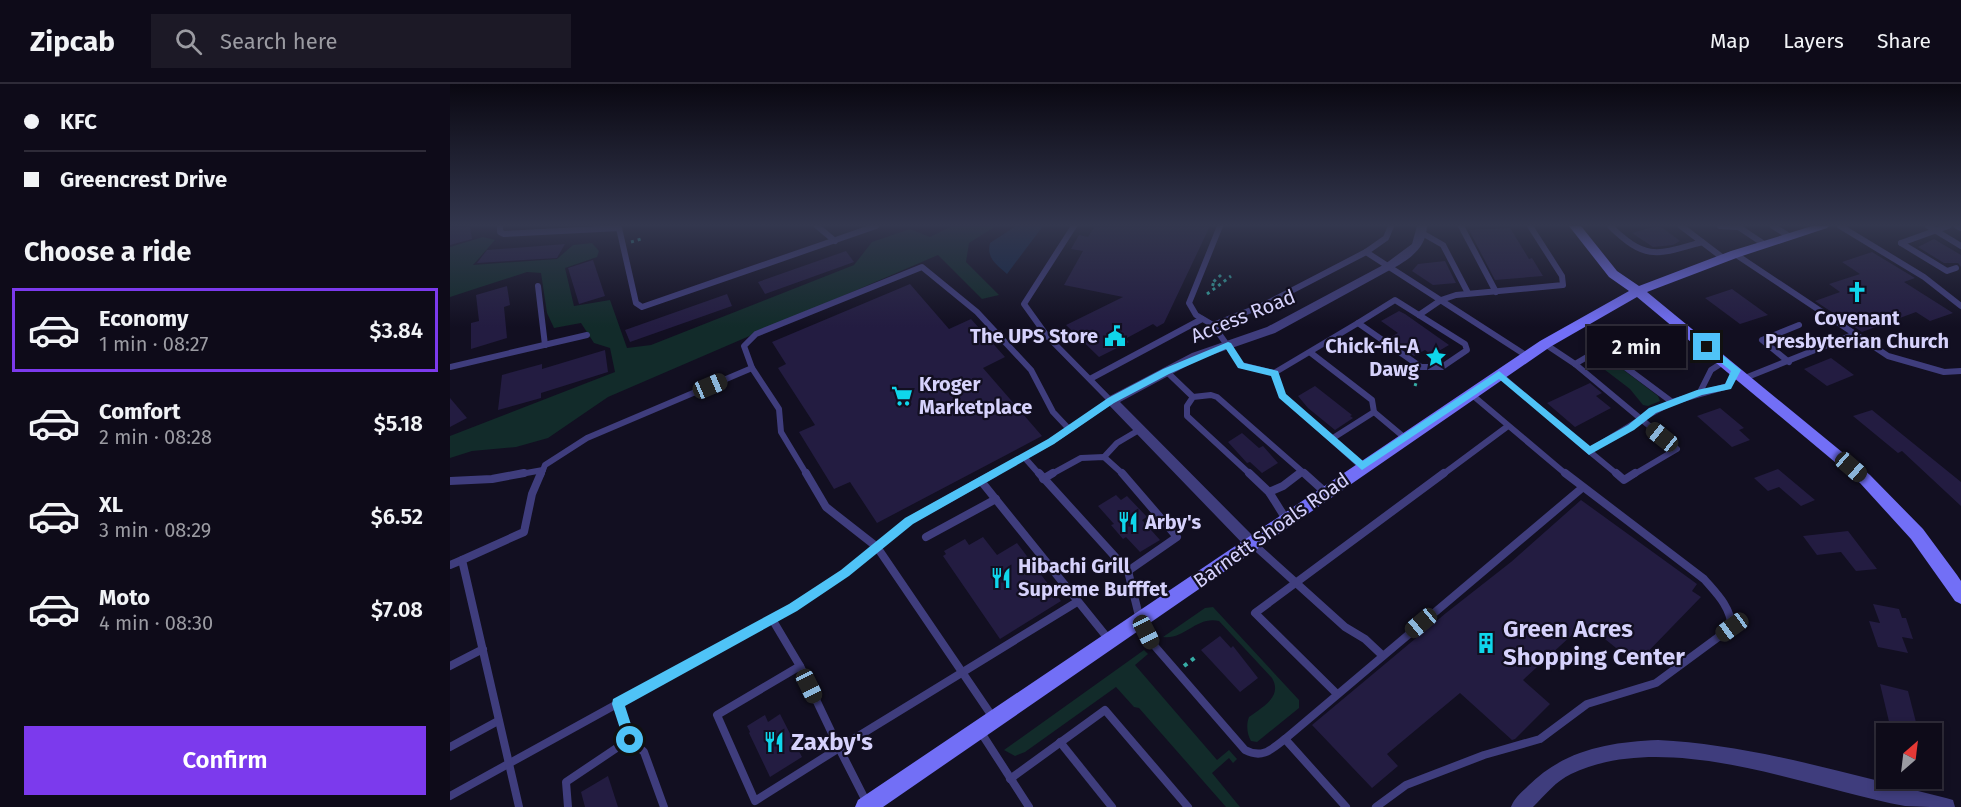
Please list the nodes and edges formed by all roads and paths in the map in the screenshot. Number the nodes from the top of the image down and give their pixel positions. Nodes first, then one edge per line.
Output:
1 (627, 260) edge
2 (780, 260) edge
3 (1052, 260) edge
4 (1206, 260) edge
5 (1351, 260) edge
6 (1379, 260) edge
7 (1399, 260) edge
8 (1451, 260) edge
9 (1479, 260) edge
10 (1552, 260) edge
11 (1602, 260) edge
12 (1719, 260) edge
13 (1735, 260) edge
14 (1896, 260) edge
15 (1928, 260) edge
16 (1389, 266) junction
17 (1956, 268) dead end
18 (1221, 275) dead end
19 (1231, 276) dead end
20 (538, 286) dead end
21 (1218, 286) junction
22 (1496, 292) junction
23 (1636, 292) junction
24 (1468, 293) junction
25 (1207, 294) dead end
26 (1441, 300) junction
27 (1961, 306) edge
28 (1419, 315) junction
29 (1202, 319) junction
30 (1357, 322) junction
31 (1213, 325) junction
32 (1799, 325) dead end
33 (1855, 334) junction
34 (587, 335) dead end
35 (1545, 344) junction
36 (545, 345) junction
37 (1228, 345) junction
38 (1311, 352) junction
39 (1527, 356) junction
40 (1789, 362) junction
41 (1575, 364) junction
42 (450, 367) edge
43 (752, 368) junction
44 (1735, 370) junction
45 (1961, 370) edge
46 (1166, 371) junction
47 (1274, 373) junction
48 (1499, 374) junction
49 (1418, 377) dead end
50 (1090, 379) junction
51 (1415, 386) dead end
52 (1700, 392) junction
53 (1471, 394) junction
54 (1193, 397) junction
55 (1111, 401) junction
56 (1672, 402) junction
57 (1374, 412) junction
58 (1641, 419) junction
59 (1508, 426) junction
60 (1070, 429) junction
61 (1140, 430) junction
62 (1333, 438) junction
63 (1406, 438) junction
64 (1589, 451) junction
65 (1024, 457) junction
66 (1104, 457) junction
67 (1362, 467) junction
68 (543, 470) junction
69 (1302, 472) junction
70 (1042, 479) junction
71 (981, 481) junction
72 (450, 482) edge
73 (1582, 488) junction
74 (1269, 492) junction
75 (1325, 492) junction
76 (996, 500) junction
77 (1286, 519) junction
78 (926, 537) dead end
79 (1251, 543) junction
80 (878, 547) junction
81 (462, 560) junction
82 (450, 565) edge
83 (1128, 571) junction
84 (1296, 582) junction
85 (1961, 596) edge
86 (1077, 602) junction
87 (772, 619) junction
88 (1140, 620) junction
89 (1110, 641) junction
90 (483, 649) junction
91 (1382, 655) junction
92 (450, 666) edge
93 (800, 666) junction
94 (961, 672) junction
95 (1336, 693) junction
96 (618, 704) junction
97 (498, 721) junction
98 (986, 724) junction
99 (1285, 739) junction
100 (630, 740) junction
101 (1060, 742) junction
102 (450, 747) edge
103 (839, 747) junction
104 (508, 764) junction
105 (1010, 779) junction
106 (450, 796) edge
107 (866, 806) edge
108 (519, 807) edge
109 (568, 807) edge
110 (664, 807) edge
111 (1029, 807) edge
112 (1112, 807) edge
113 (1188, 807) edge
114 (1346, 807) edge
115 (1376, 807) edge
116 (1520, 807) edge
117 (1946, 807) edge

1 - 2 lane
3 - 50 lane
4 - 29 lane
5 - 31 lane
6 - 16 lane
7 - 16 street, Access Road
8 - 24 lane
9 - 22 lane
10 - 22 lane
11 - 23 main road
12 - 23 main road, Barnett Shoals Road
13 - 33 lane
14 - 27 lane
15 - 17 lane
16 - 26 lane
16 - 37 street, Access Road
18 - 21 path
19 - 21 path
20 - 36 lane
21 - 25 path
22 - 24 lane
23 - 35 main road, Barnett Shoals Road
23 - 44 main road
24 - 26 lane
26 - 28 lane
26 - 39 lane
28 - 30 lane
28 - 30 lane
29 - 31 lane
29 - 50 lane
30 - 38 lane
31 - 37 lane
32 - 40 lane
33 - 40 lane
33 - 45 lane
34 - 36 lane
35 - 39 main road, Barnett Shoals Road
35 - 41 lane
36 - 42 lane
37 - 46 street, Access Road
37 - 47 lane
38 - 47 lane
38 - 57 lane
39 - 48 main road, Barnett Shoals Road
40 - 44 lane
41 - 56 lane
41 - 58 lane
43 - 60 lane
43 - 68 lane
43 - 80 lane
44 - 52 lane
44 - 52 lane
44 - 85 main road
46 - 54 lane
46 - 55 street, Access Road
47 - 62 lane
48 - 53 main road, Barnett Shoals Road
48 - 64 lane
49 - 51 path
50 - 55 lane
52 - 56 lane
53 - 59 lane
53 - 63 main road, Barnett Shoals Road
54 - 69 lane
54 - 74 lane
55 - 60 lane
55 - 61 street
56 - 58 lane
57 - 62 lane
57 - 63 lane
58 - 64 lane
58 - 64 lane
59 - 73 lane
59 - 84 lane
60 - 65 lane
61 - 66 lane
61 - 79 street
62 - 67 lane
63 - 67 main road, Barnett Shoals Road
65 - 70 lane
65 - 71 lane
66 - 70 lane
66 - 83 lane
67 - 75 main road, Barnett Shoals Road
68 - 72 lane
68 - 81 lane
69 - 74 lane
69 - 75 lane
70 - 83 lane
71 - 76 lane
71 - 80 lane
73 - 91 lane
73 - 115 lane
74 - 77 lane
75 - 77 main road, Barnett Shoals Road
76 - 78 lane
76 - 86 lane
77 - 79 main road, Barnett Shoals Road
79 - 84 lane
79 - 88 main road, Barnett Shoals Road
80 - 87 lane
80 - 94 lane
81 - 82 lane
81 - 90 lane
83 - 88 lane
84 - 91 lane
84 - 95 lane
86 - 89 lane
86 - 94 lane
87 - 93 lane
87 - 96 lane
88 - 89 main road, Barnett Shoals Road
88 - 99 lane
89 - 98 main road, Barnett Shoals Road
90 - 92 lane
90 - 97 lane
91 - 95 lane
93 - 103 lane
93 - 103 lane
94 - 98 lane
94 - 103 lane
95 - 99 lane
96 - 100 lane
96 - 104 lane
97 - 102 lane
97 - 104 lane
98 - 105 lane
98 - 107 main road, Barnett Shoals Road
99 - 114 lane
100 - 109 lane
100 - 110 lane
101 - 105 lane
101 - 112 lane
101 - 113 lane
103 - 107 lane
104 - 106 lane
104 - 108 lane
105 - 111 lane
116 - 117 street

